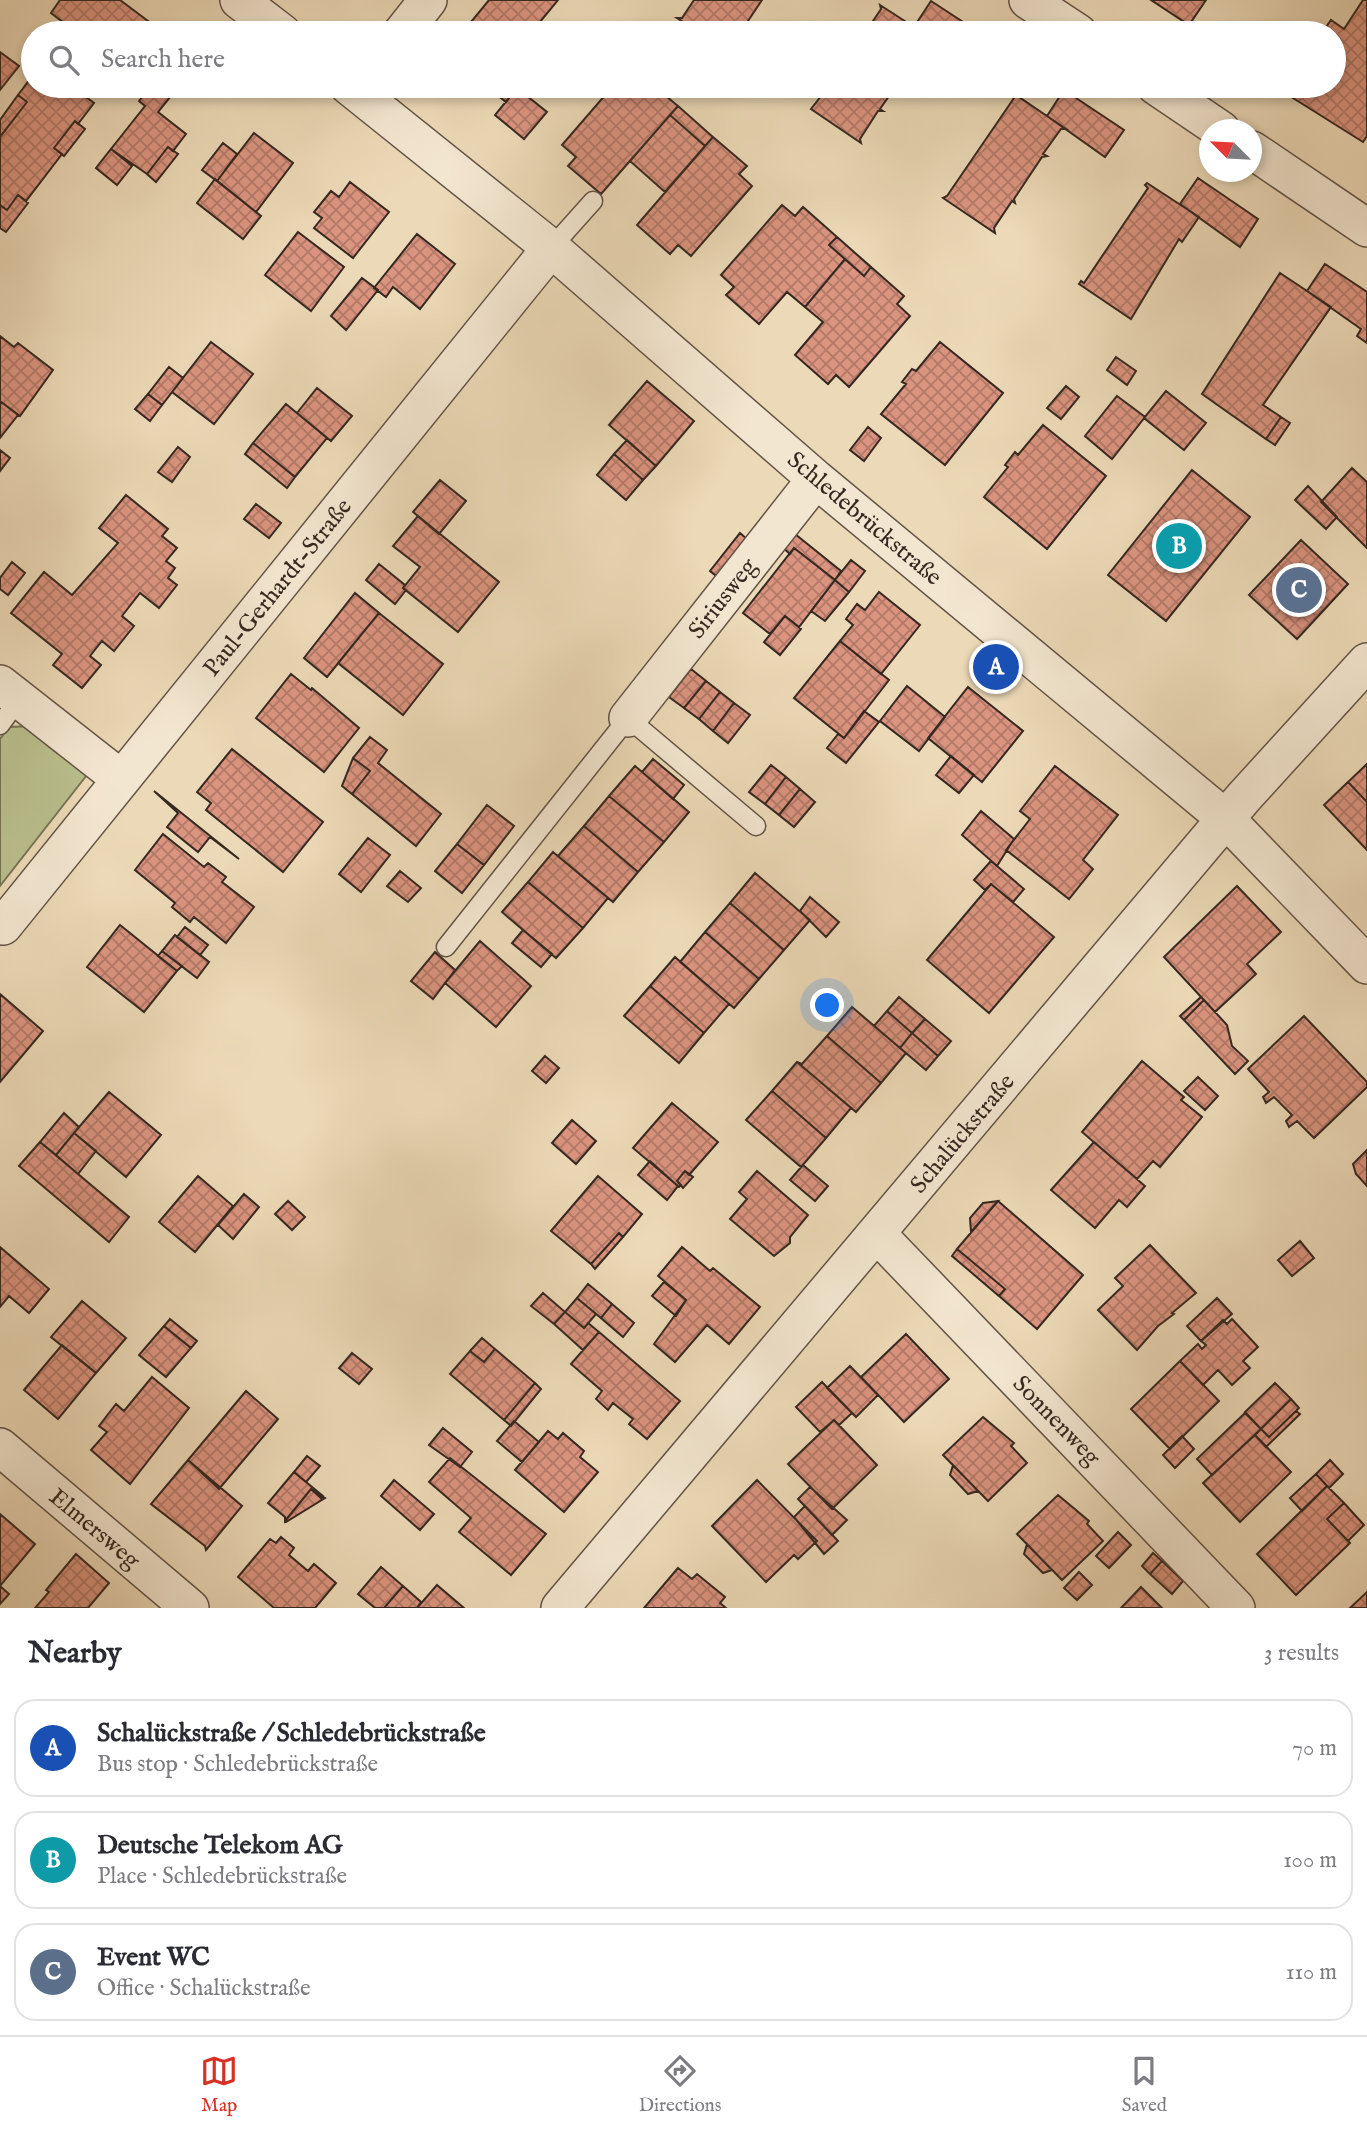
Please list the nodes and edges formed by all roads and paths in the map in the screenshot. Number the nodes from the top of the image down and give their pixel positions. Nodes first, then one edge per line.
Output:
1 (239, 0) edge
2 (428, 0) edge
3 (1028, 0) edge
4 (266, 21) edge
5 (411, 21) edge
6 (1060, 21) edge
7 (368, 98) edge
8 (1174, 98) edge
9 (1205, 119) edge
10 (1262, 157) edge
11 (593, 201) dead end
12 (1367, 228) edge
13 (551, 248) junction
14 (816, 479) junction
15 (1367, 662) edge
16 (6, 703) edge
17 (628, 718) junction
18 (121, 779) junction
19 (1226, 818) junction
20 (756, 826) dead end
21 (3, 926) dead end
22 (446, 947) dead end
23 (1367, 965) edge
24 (877, 1234) junction
25 (0, 1447) edge
26 (190, 1608) edge
27 (560, 1608) edge
28 (1236, 1608) edge

1 - 4 street
2 - 5 street
3 - 6 street
7 - 13 street, Schledebrückstraße
8 - 9 street
10 - 12 street
11 - 13 lane
13 - 14 street, Schledebrückstraße
13 - 18 street, Paul-Gerhardt-Straße
14 - 17 street, Siriusweg
14 - 19 street, Schledebrückstraße
15 - 19 street, Schalückstraße
16 - 18 street
17 - 20 lane
17 - 22 lane
18 - 21 street, Paul-Gerhardt-Straße
19 - 23 street, Schledebrückstraße
19 - 24 street, Schalückstraße
24 - 27 street, Schalückstraße
24 - 28 street, Sonnenweg
25 - 26 street, Elmersweg

